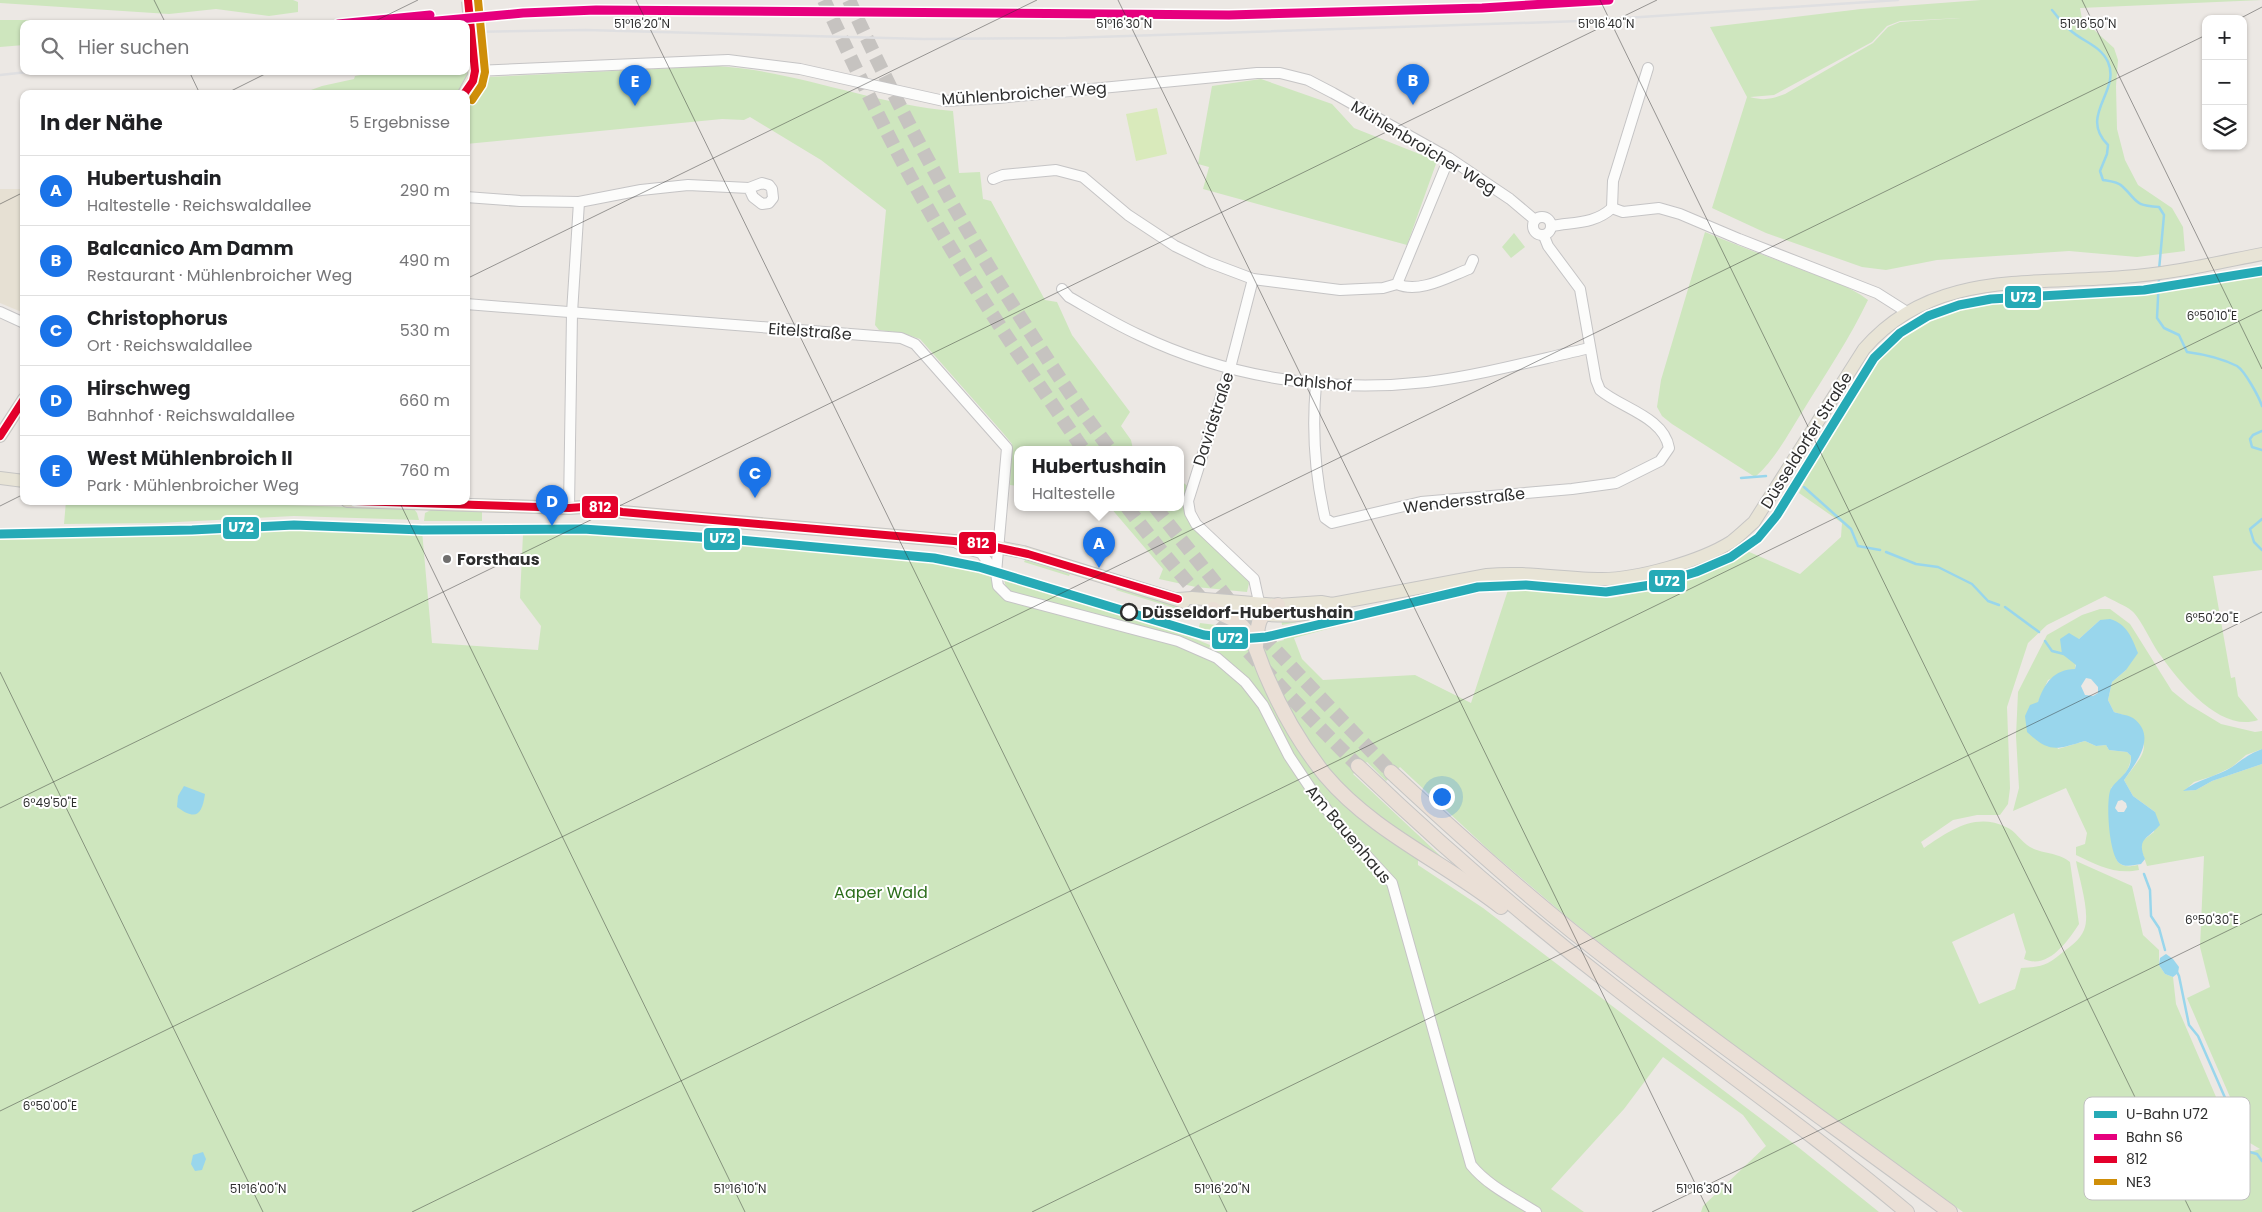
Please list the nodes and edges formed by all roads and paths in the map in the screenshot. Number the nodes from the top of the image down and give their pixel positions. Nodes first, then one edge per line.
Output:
1 (468, 0) edge
2 (470, 20) edge
3 (470, 22) edge
4 (1648, 68) dead end
5 (475, 71) junction
6 (467, 90) edge
7 (1449, 158) junction
8 (993, 179) dead end
9 (749, 188) dead end
10 (470, 197) edge
11 (579, 202) junction
12 (1612, 208) junction
13 (1536, 220) junction
14 (1552, 226) junction
15 (1544, 236) junction
16 (2262, 254) edge
17 (1474, 260) dead end
18 (1253, 279) junction
19 (1397, 284) junction
20 (1062, 289) dead end
21 (470, 304) edge
22 (0, 312) edge
23 (1906, 312) junction
24 (572, 313) junction
25 (20, 321) edge
26 (1590, 348) junction
27 (1230, 368) junction
28 (1316, 384) junction
29 (20, 405) edge
30 (0, 436) edge
31 (0, 478) edge
32 (20, 480) edge
33 (470, 505) edge
34 (569, 508) junction
35 (954, 542) junction
36 (999, 546) junction
37 (996, 573) junction
38 (1178, 599) junction
39 (1332, 604) junction
40 (1278, 605) joint
41 (1261, 608) junction
42 (1213, 609) junction
43 (1256, 646) junction
44 (1358, 766) tunnel mouth
45 (1391, 772) tunnel mouth
46 (1548, 934) junction
47 (1536, 1212) edge
48 (1907, 1212) edge
49 (1950, 1212) edge

1 - 2 main road, bridge
3 - 5 main road, bridge
4 - 12 street
5 - 6 main road
5 - 7 street, Mühlenbroicher Weg
7 - 13 street, Mühlenbroicher Weg
7 - 19 street
8 - 18 street
9 - 11 street
10 - 11 street
11 - 24 street
12 - 14 street
12 - 23 street
13 - 14 street
13 - 15 street
14 - 15 street
15 - 26 street
16 - 23 main road, Düsseldorfer Straße
17 - 19 street
18 - 19 street
18 - 27 street, Davidstraße
20 - 27 street, Pahlshof
21 - 24 street, Eitelstraße
22 - 25 street
23 - 39 main road, Düsseldorfer Straße
24 - 34 street
24 - 36 street, Eitelstraße
26 - 28 street, Pahlshof
26 - 28 street, Wendersstraße
27 - 28 street, Pahlshof
27 - 41 street, Davidstraße
29 - 30 main road
31 - 32 main road
33 - 34 main road
34 - 35 main road
35 - 36 main road
35 - 37 street, Am Bauenhaus
36 - 37 street
36 - 38 main road
37 - 47 street, Am Bauenhaus
38 - 41 main road
38 - 42 main road
39 - 40 main road
39 - 41 main road
40 - 41 highway
41 - 42 main road
41 - 43 highway
42 - 43 highway
43 - 46 highway
44 - 46 highway
45 - 49 highway
46 - 48 highway

